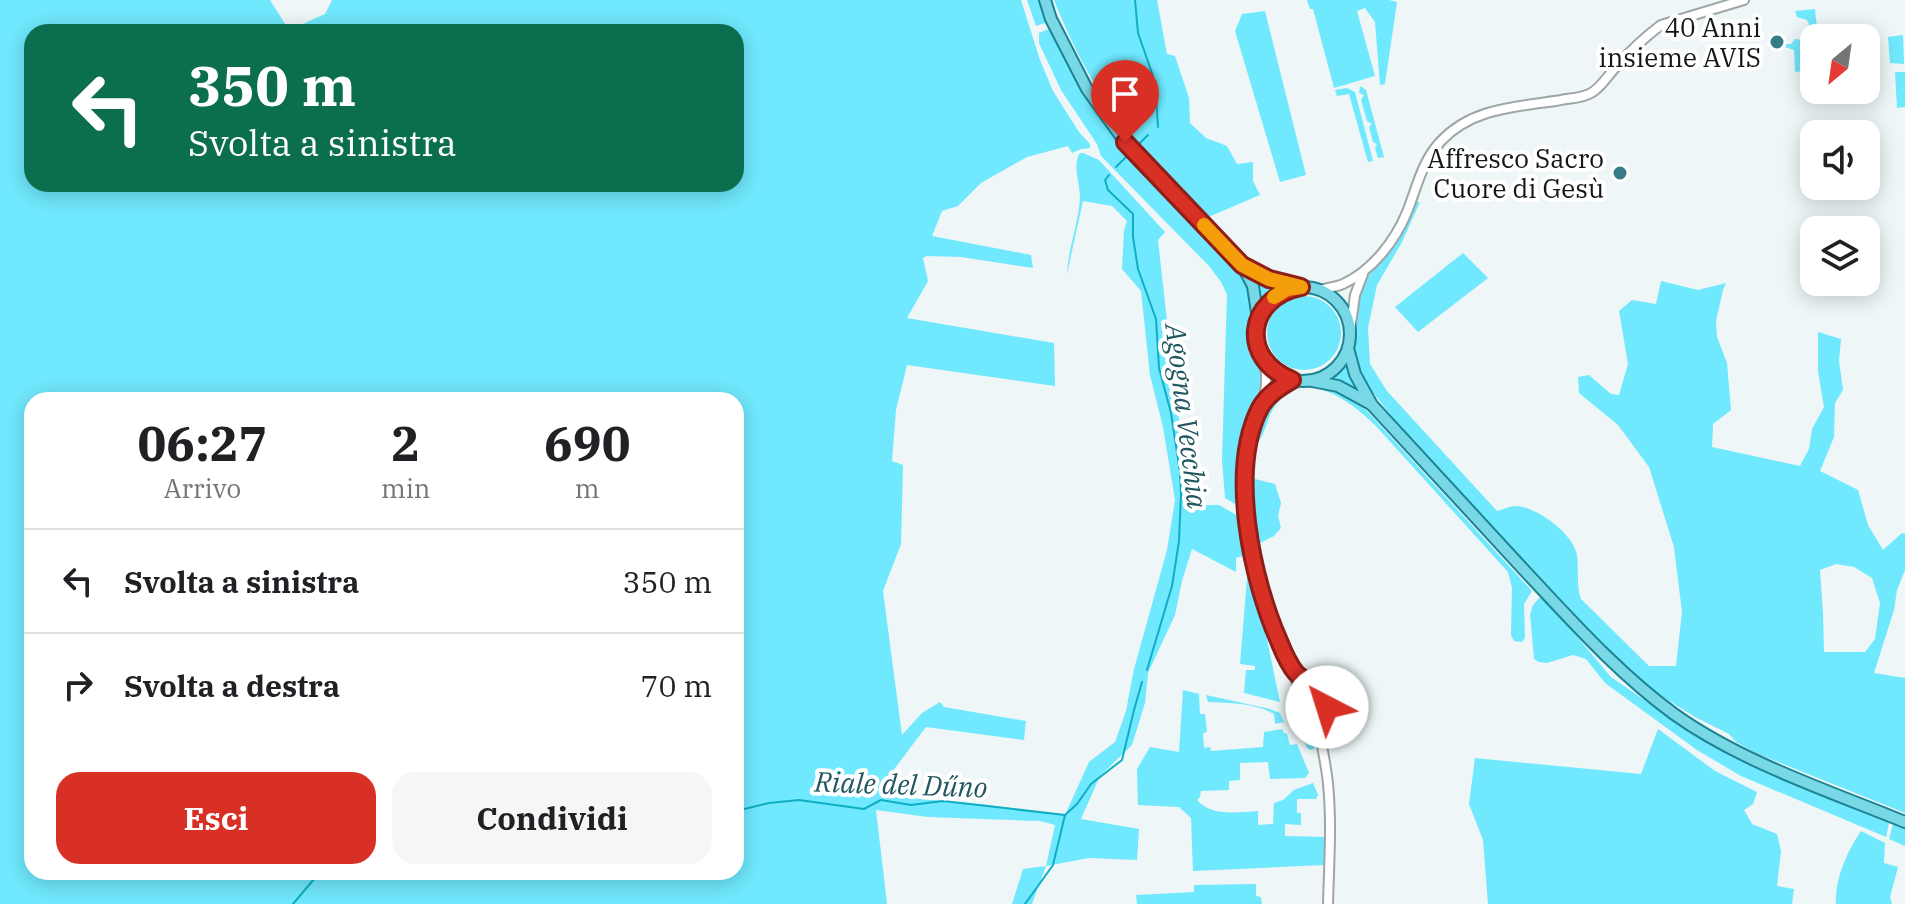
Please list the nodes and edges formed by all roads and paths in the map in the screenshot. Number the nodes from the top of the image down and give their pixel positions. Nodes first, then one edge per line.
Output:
1 (1045, 0) edge
2 (1744, 0) edge
3 (1242, 265) junction
4 (1364, 273) junction
5 (1301, 287) junction
6 (1319, 290) junction
7 (1258, 319) junction
8 (1350, 331) junction
9 (1348, 348) junction
10 (1262, 357) junction
11 (1292, 380) junction
12 (1310, 380) junction
13 (1372, 405) junction
14 (1261, 406) junction
15 (1296, 673) junction
16 (1310, 683) junction
17 (1298, 689) junction
18 (1321, 715) junction
19 (1306, 717) junction
20 (1322, 747) junction
21 (1905, 822) edge
22 (1328, 904) edge

1 - 3 main road
2 - 4 street
3 - 5 main road
3 - 7 main road
4 - 6 street
4 - 8 street
5 - 6 main road
5 - 7 main road
6 - 8 main road
7 - 10 main road
8 - 9 main road
9 - 12 main road
9 - 13 main road
10 - 11 main road
10 - 14 street
11 - 12 main road
11 - 14 street
12 - 13 main road
13 - 21 main road
14 - 15 street
15 - 16 street
15 - 17 street
16 - 17 street
16 - 18 street
17 - 19 street
18 - 19 street
18 - 20 street
19 - 20 street
20 - 22 street

